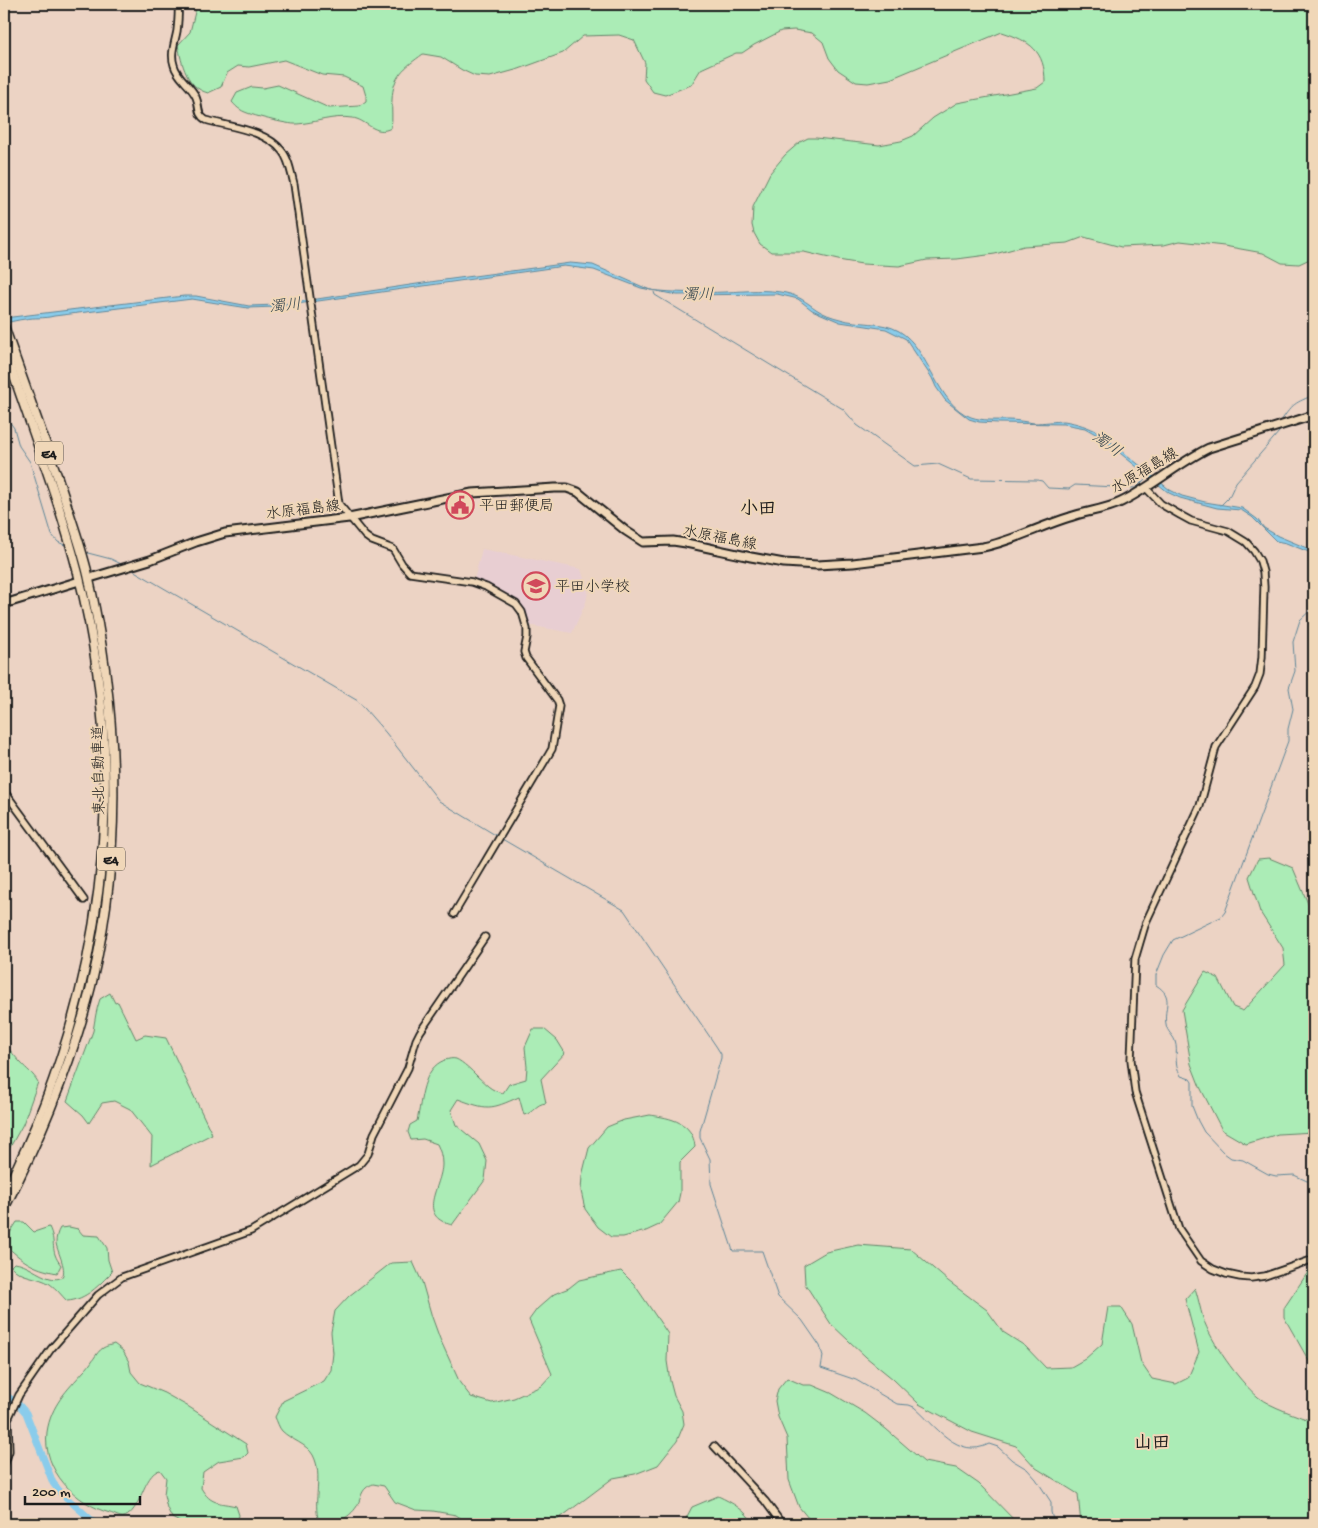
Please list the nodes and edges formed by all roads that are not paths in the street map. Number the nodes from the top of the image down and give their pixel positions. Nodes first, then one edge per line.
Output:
1 (178, 4) edge
2 (4, 326) edge
3 (4, 347) edge
4 (12, 361) junction
5 (1314, 414) edge
6 (1152, 484) junction
7 (349, 518) junction
8 (89, 575) junction
9 (76, 582) dead end
10 (4, 604) edge
11 (106, 709) junction
12 (4, 791) edge
13 (84, 900) dead end
14 (454, 914) dead end
15 (485, 937) dead end
16 (80, 1012) junction
17 (4, 1194) edge
18 (4, 1210) edge
19 (1314, 1260) edge
20 (714, 1446) dead end
21 (4, 1466) edge
22 (782, 1524) edge

1 - 7 street
2 - 4 highway, 東北自動車道 / E4
3 - 4 highway, 東北自動車道 / E4
4 - 8 highway, 東北自動車道 / E4
4 - 11 highway, 東北自動車道 / E4
5 - 6 main road, 水原福島線
6 - 7 main road, 水原福島線
6 - 19 street
7 - 8 main road, 水原福島線
7 - 14 street
8 - 11 highway, 東北自動車道 / E4
9 - 10 main road
11 - 16 highway, 東北自動車道 / E4
12 - 13 street
15 - 21 street
16 - 17 highway, 東北自動車道 / E4
16 - 18 highway, 東北自動車道 / E4
20 - 22 street

